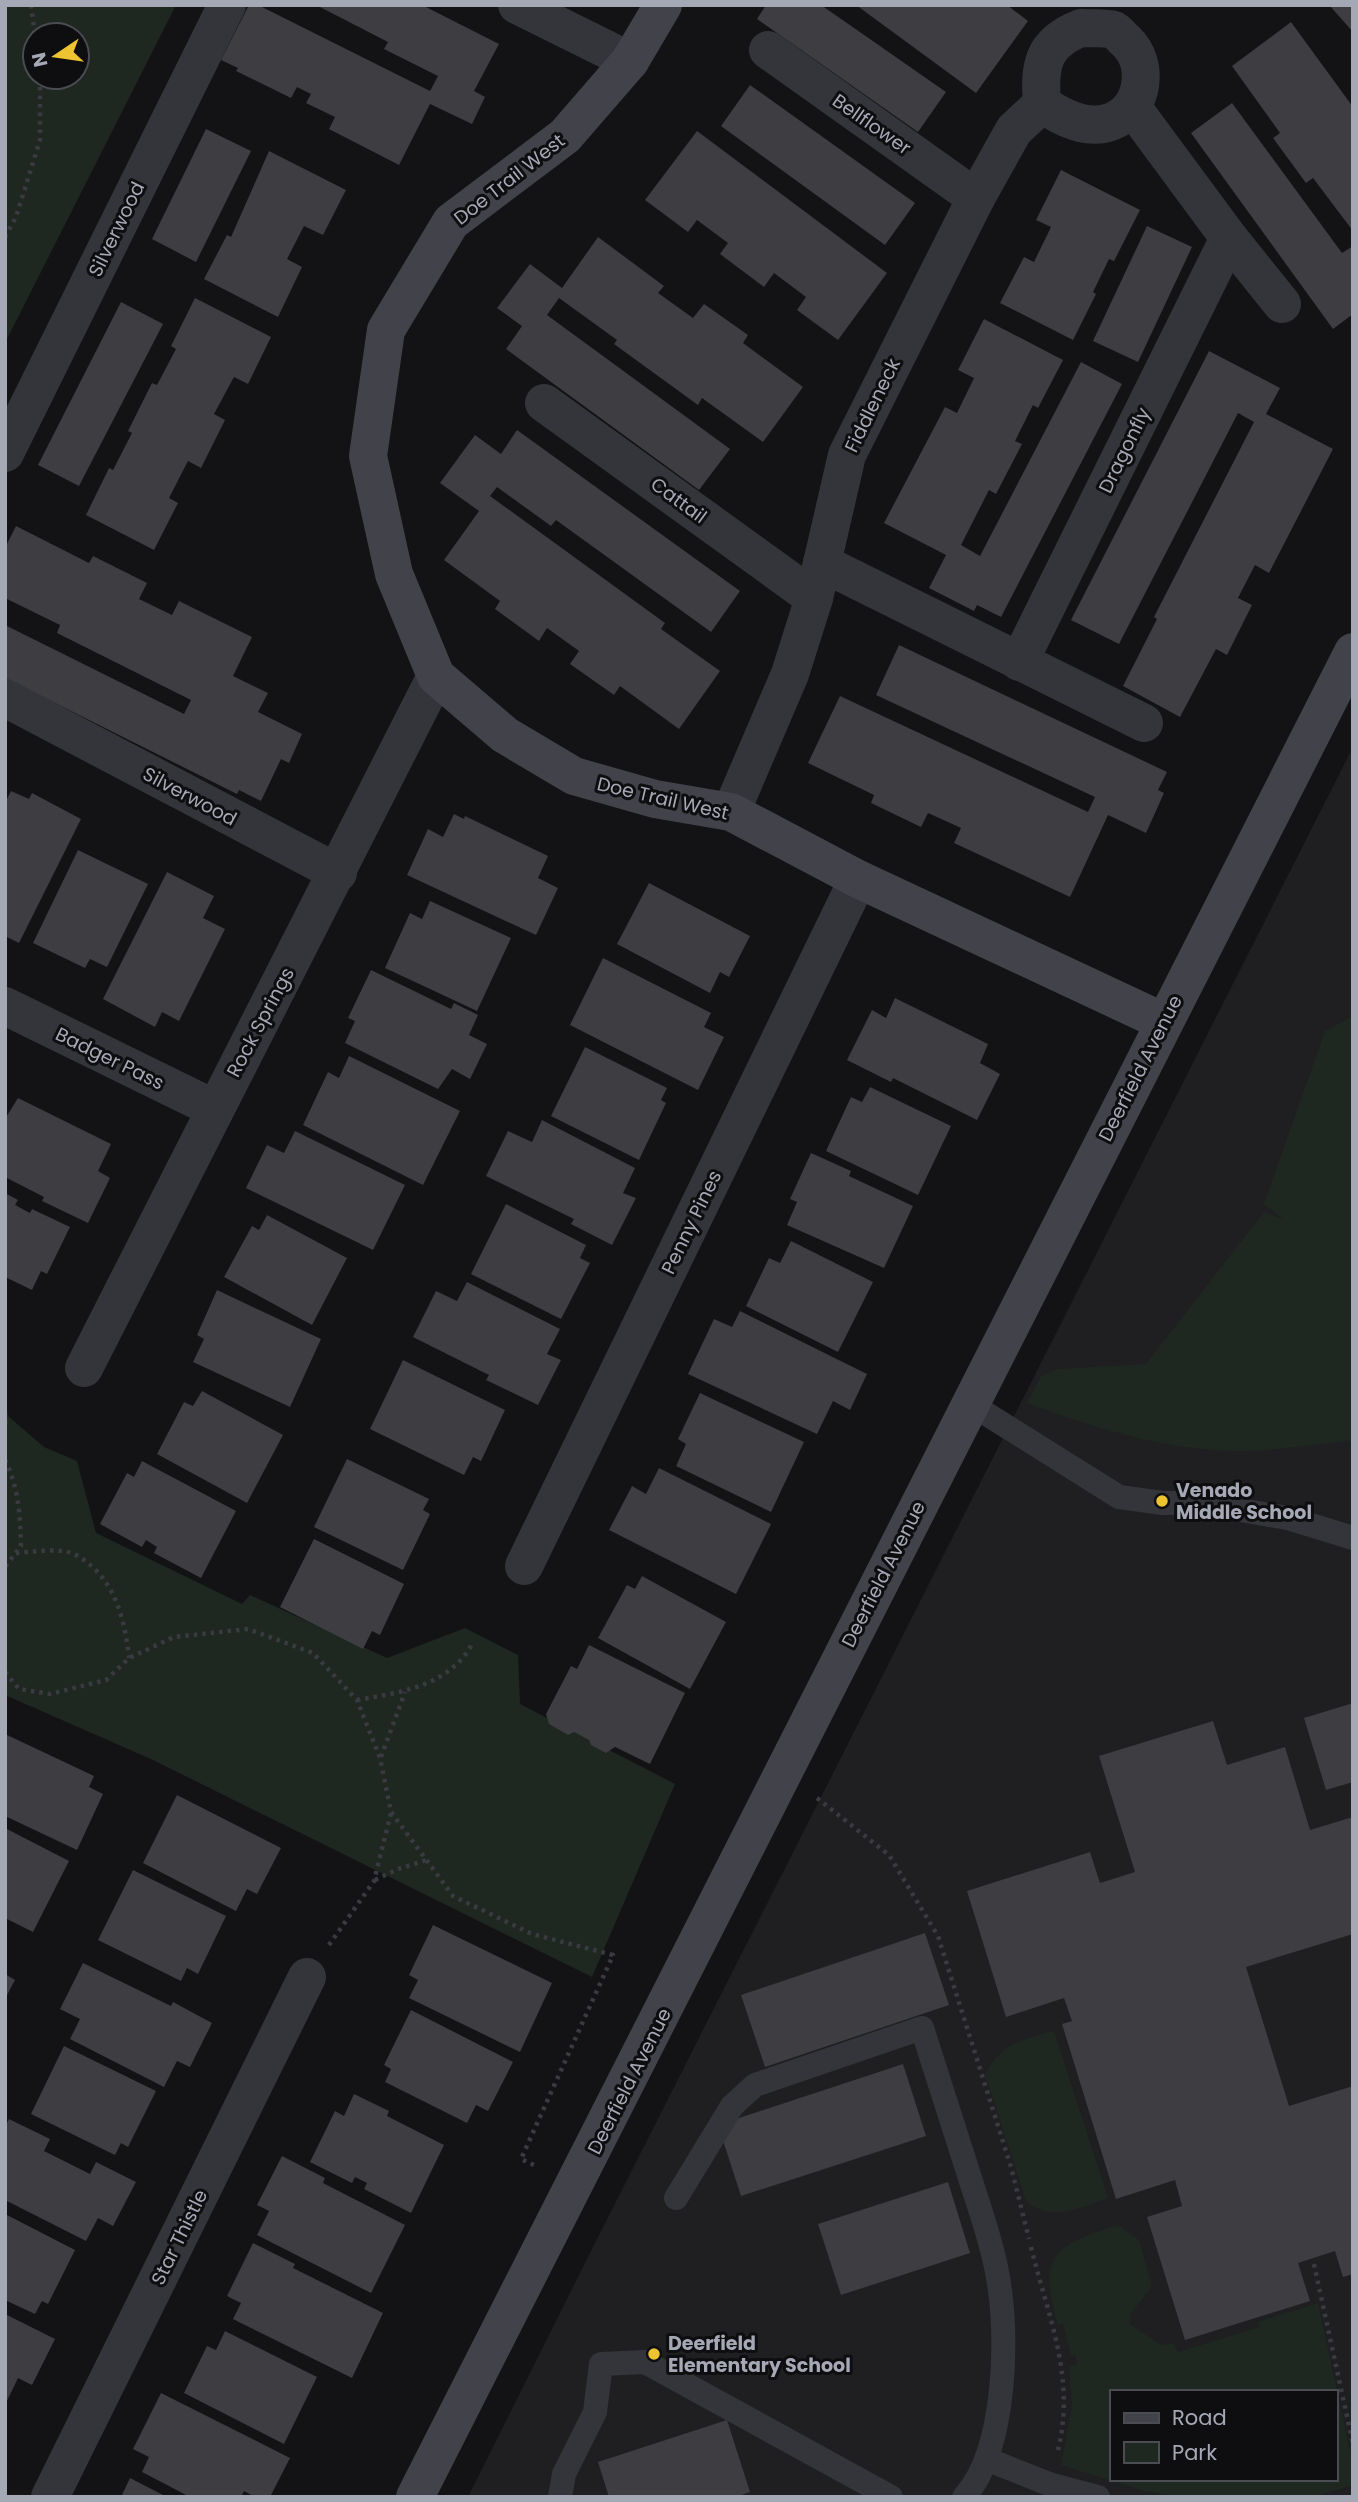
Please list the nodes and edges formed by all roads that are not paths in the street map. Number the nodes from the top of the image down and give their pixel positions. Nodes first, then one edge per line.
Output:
1 (227, 5) edge
2 (517, 5) edge
3 (663, 5) edge
4 (768, 50) dead end
5 (630, 61) junction
6 (1042, 104) junction
7 (1133, 108) junction
8 (976, 198) junction
9 (1229, 238) junction
10 (1282, 304) dead end
11 (544, 403) dead end
12 (5, 453) edge
13 (818, 581) junction
14 (1353, 652) edge
15 (1019, 662) junction
16 (436, 676) junction
17 (5, 698) edge
18 (1144, 723) dead end
19 (731, 812) junction
20 (338, 873) junction
21 (858, 879) junction
22 (5, 1006) edge
23 (1164, 1022) junction
24 (215, 1109) junction
25 (84, 1368) dead end
26 (969, 1403) junction
27 (1353, 1538) edge
28 (524, 1566) dead end
29 (307, 1977) road end
30 (676, 2198) dead end
31 (986, 2459) junction
32 (50, 2497) edge
33 (415, 2497) edge
34 (560, 2497) edge
35 (891, 2497) edge
36 (964, 2497) edge
37 (1098, 2497) edge

1 - 12 street, Silverwood
2 - 5 street
3 - 5 street, Doe Trail West
4 - 8 street, Bellflower
5 - 16 street, Doe Trail West
6 - 7 street
6 - 7 street
6 - 8 street, Fiddleneck
7 - 9 street
8 - 13 street, Fiddleneck
9 - 10 street
9 - 15 street, Dragonfly
11 - 13 street, Cattail
13 - 15 street
13 - 19 street, Fiddleneck
14 - 23 street, Deerfield Avenue
15 - 18 street
16 - 19 street, Doe Trail West
16 - 20 street, Rock Springs
17 - 20 street, Silverwood
19 - 21 street, Doe Trail West
20 - 24 street, Rock Springs
21 - 23 street, Doe Trail West
21 - 28 street, Penny Pines
22 - 24 street, Badger Pass
23 - 26 street, Deerfield Avenue
24 - 25 street, Rock Springs
26 - 27 lane
26 - 33 street, Deerfield Avenue
29 - 32 street, Star Thistle
30 - 31 lane
31 - 36 lane
31 - 37 lane
34 - 35 lane

